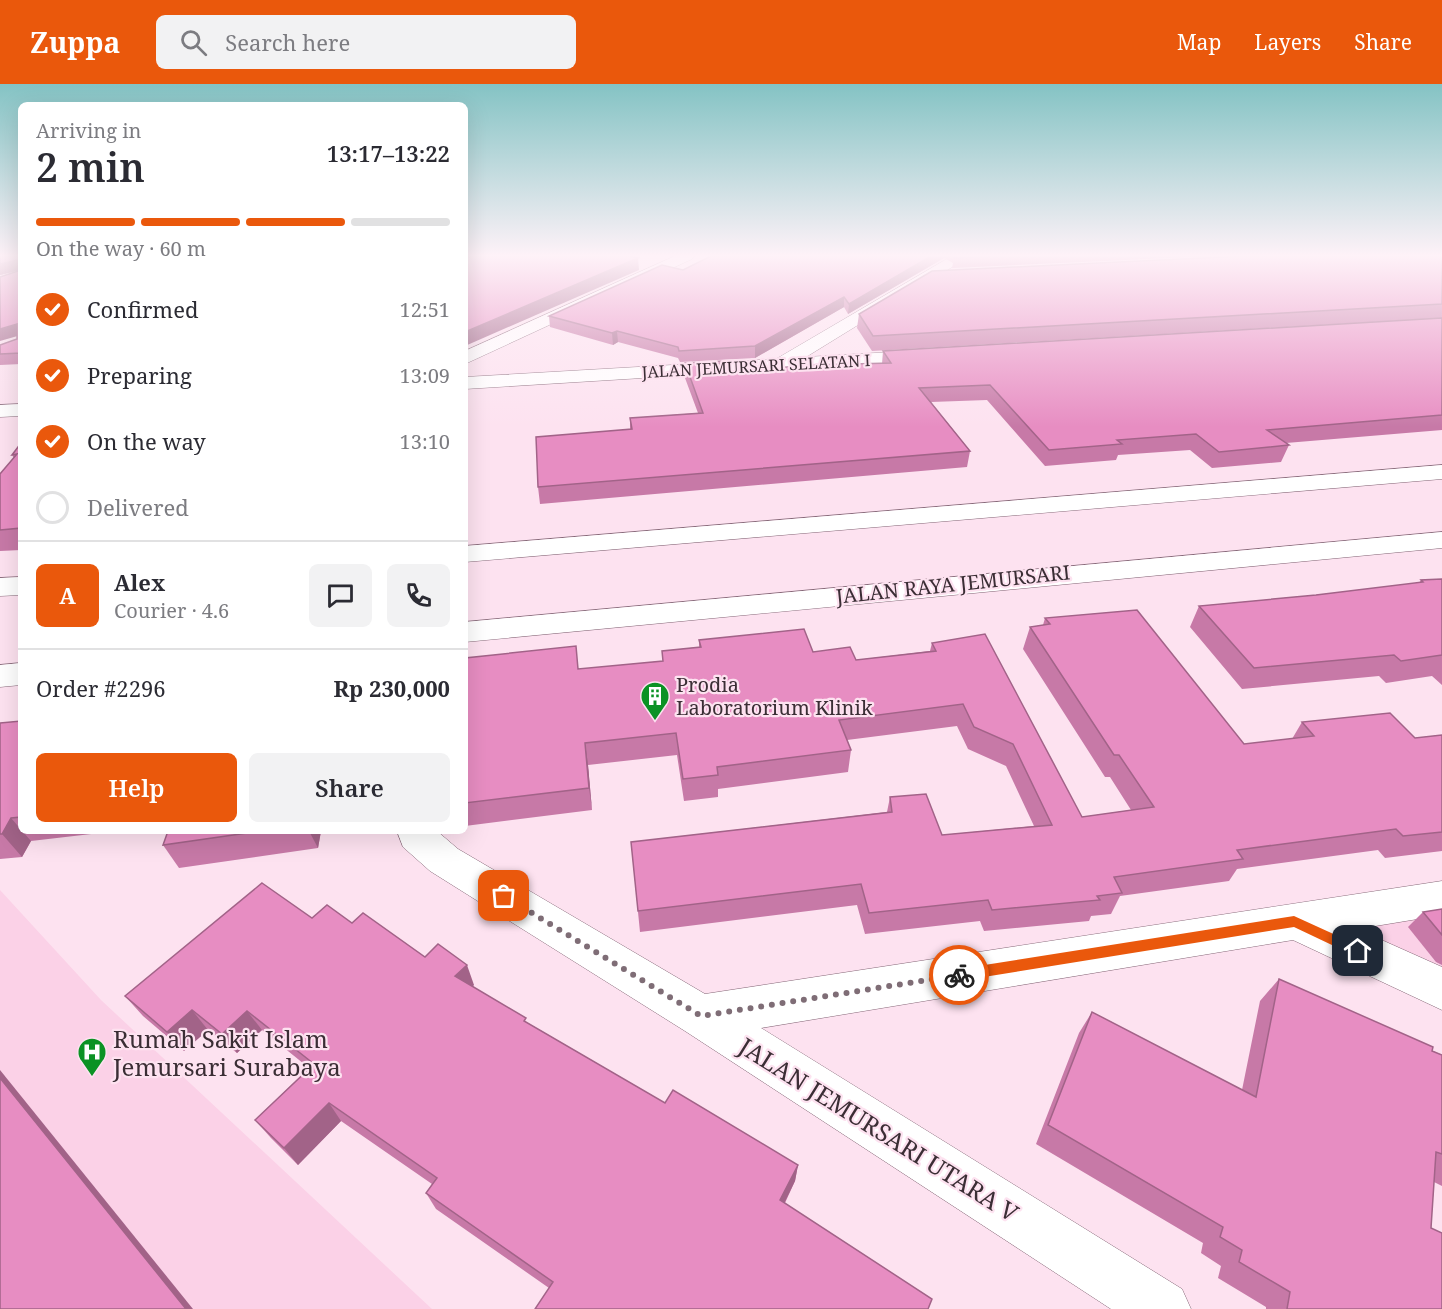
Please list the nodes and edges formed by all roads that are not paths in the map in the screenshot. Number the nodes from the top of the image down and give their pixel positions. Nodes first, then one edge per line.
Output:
1 (562, 313) edge
2 (866, 313) edge
3 (945, 355) edge
4 (468, 357) edge
5 (780, 365) junction
6 (468, 383) edge
7 (18, 410) edge
8 (0, 411) edge
9 (1442, 472) edge
10 (1442, 540) edge
11 (468, 554) edge
12 (18, 586) edge
13 (0, 587) edge
14 (468, 632) edge
15 (18, 674) edge
16 (0, 676) edge
17 (417, 834) edge
18 (1442, 898) edge
19 (1294, 921) junction
20 (1442, 989) edge
21 (701, 1016) junction
22 (1162, 1309) edge

1 - 4 street
2 - 5 street
3 - 5 street, JALAN JEMURSARI SELATAN I
5 - 6 street, JALAN JEMURSARI SELATAN I
7 - 8 street
9 - 11 street
10 - 14 street, JALAN RAYA JEMURSARI
12 - 13 street
15 - 16 street
17 - 21 street, JALAN JEMURSARI UTARA V
18 - 19 street
19 - 20 street
19 - 21 street
21 - 22 street, JALAN JEMURSARI UTARA V

